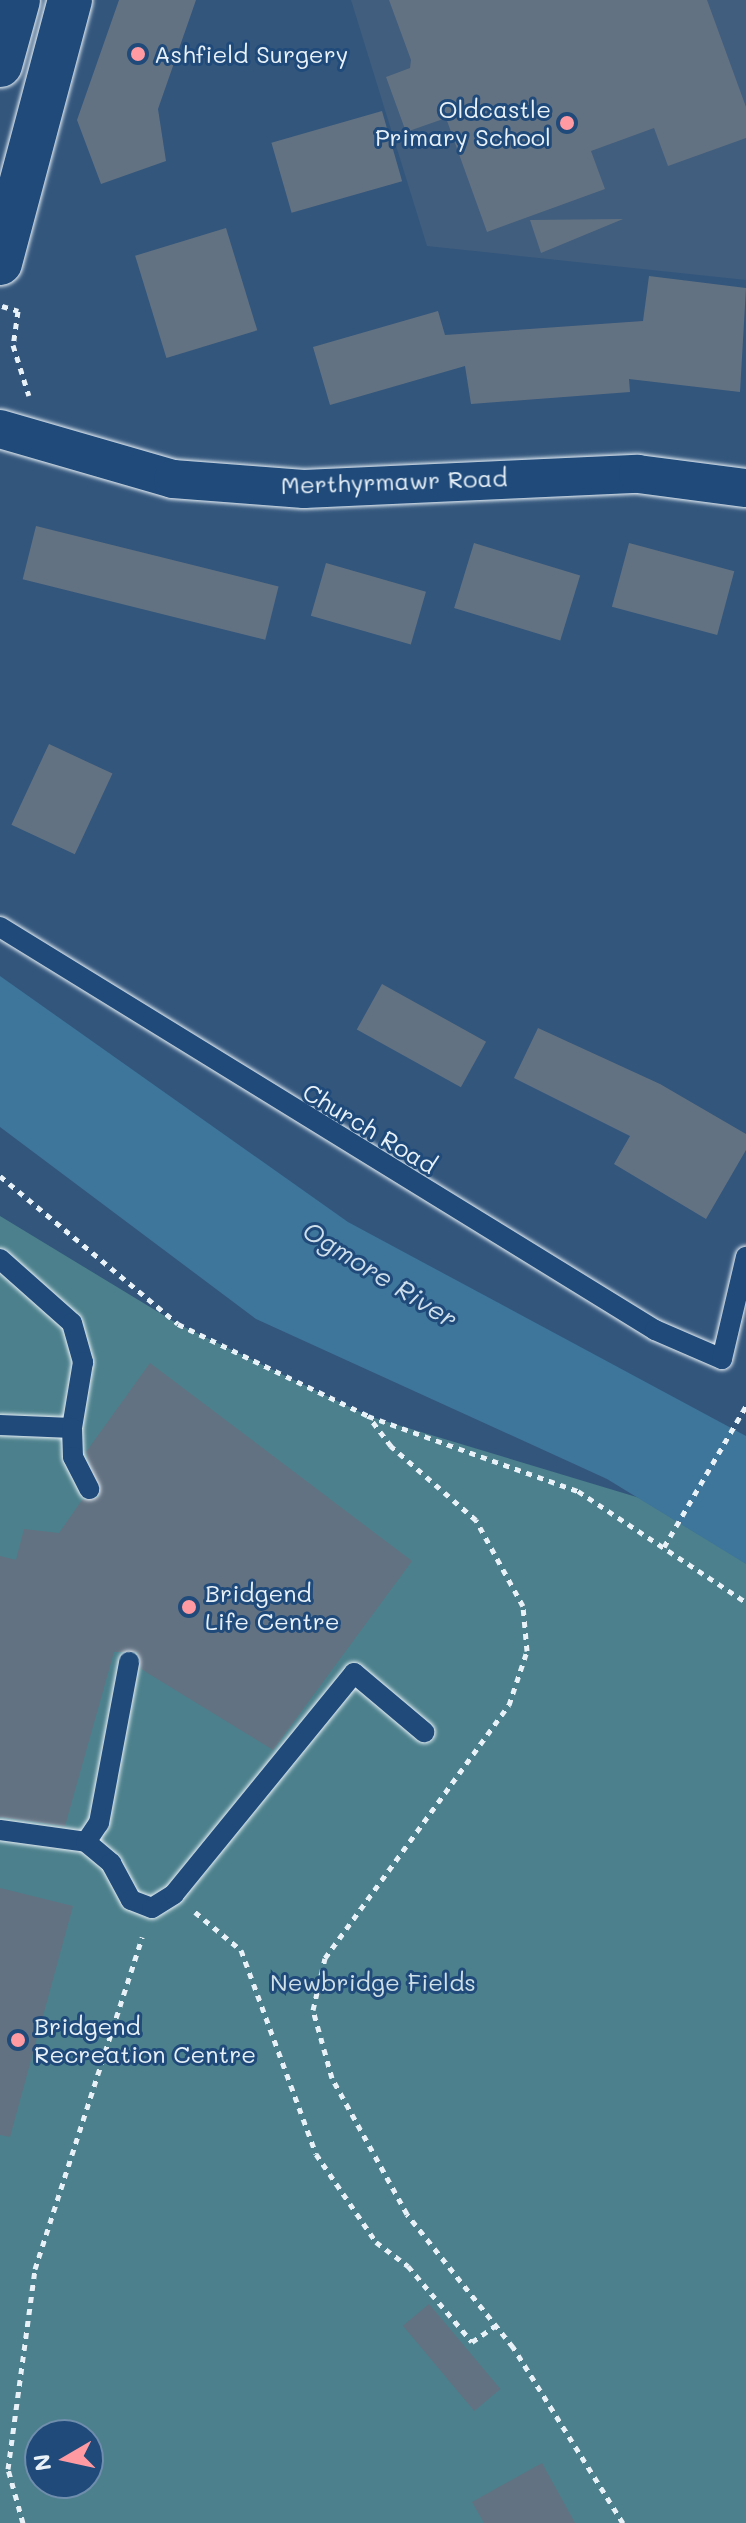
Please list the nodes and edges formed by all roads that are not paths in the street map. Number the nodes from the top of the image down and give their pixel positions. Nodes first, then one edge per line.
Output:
1 (18, 0) edge
2 (70, 0) edge
3 (0, 65) edge
4 (0, 263) edge
5 (11, 438) edge
6 (746, 488) edge
7 (0, 927) edge
8 (746, 1257) edge
9 (0, 1259) edge
10 (0, 1425) edge
11 (72, 1428) junction
12 (89, 1489) dead end
13 (129, 1662) dead end
14 (424, 1732) dead end
15 (0, 1830) edge
16 (86, 1842) junction

1 - 3 main road
2 - 4 main road
5 - 6 street, Merthyrmawr Road
7 - 8 lane, Church Road
9 - 11 lane
10 - 11 lane
11 - 12 lane
13 - 16 lane
14 - 16 lane
15 - 16 lane

